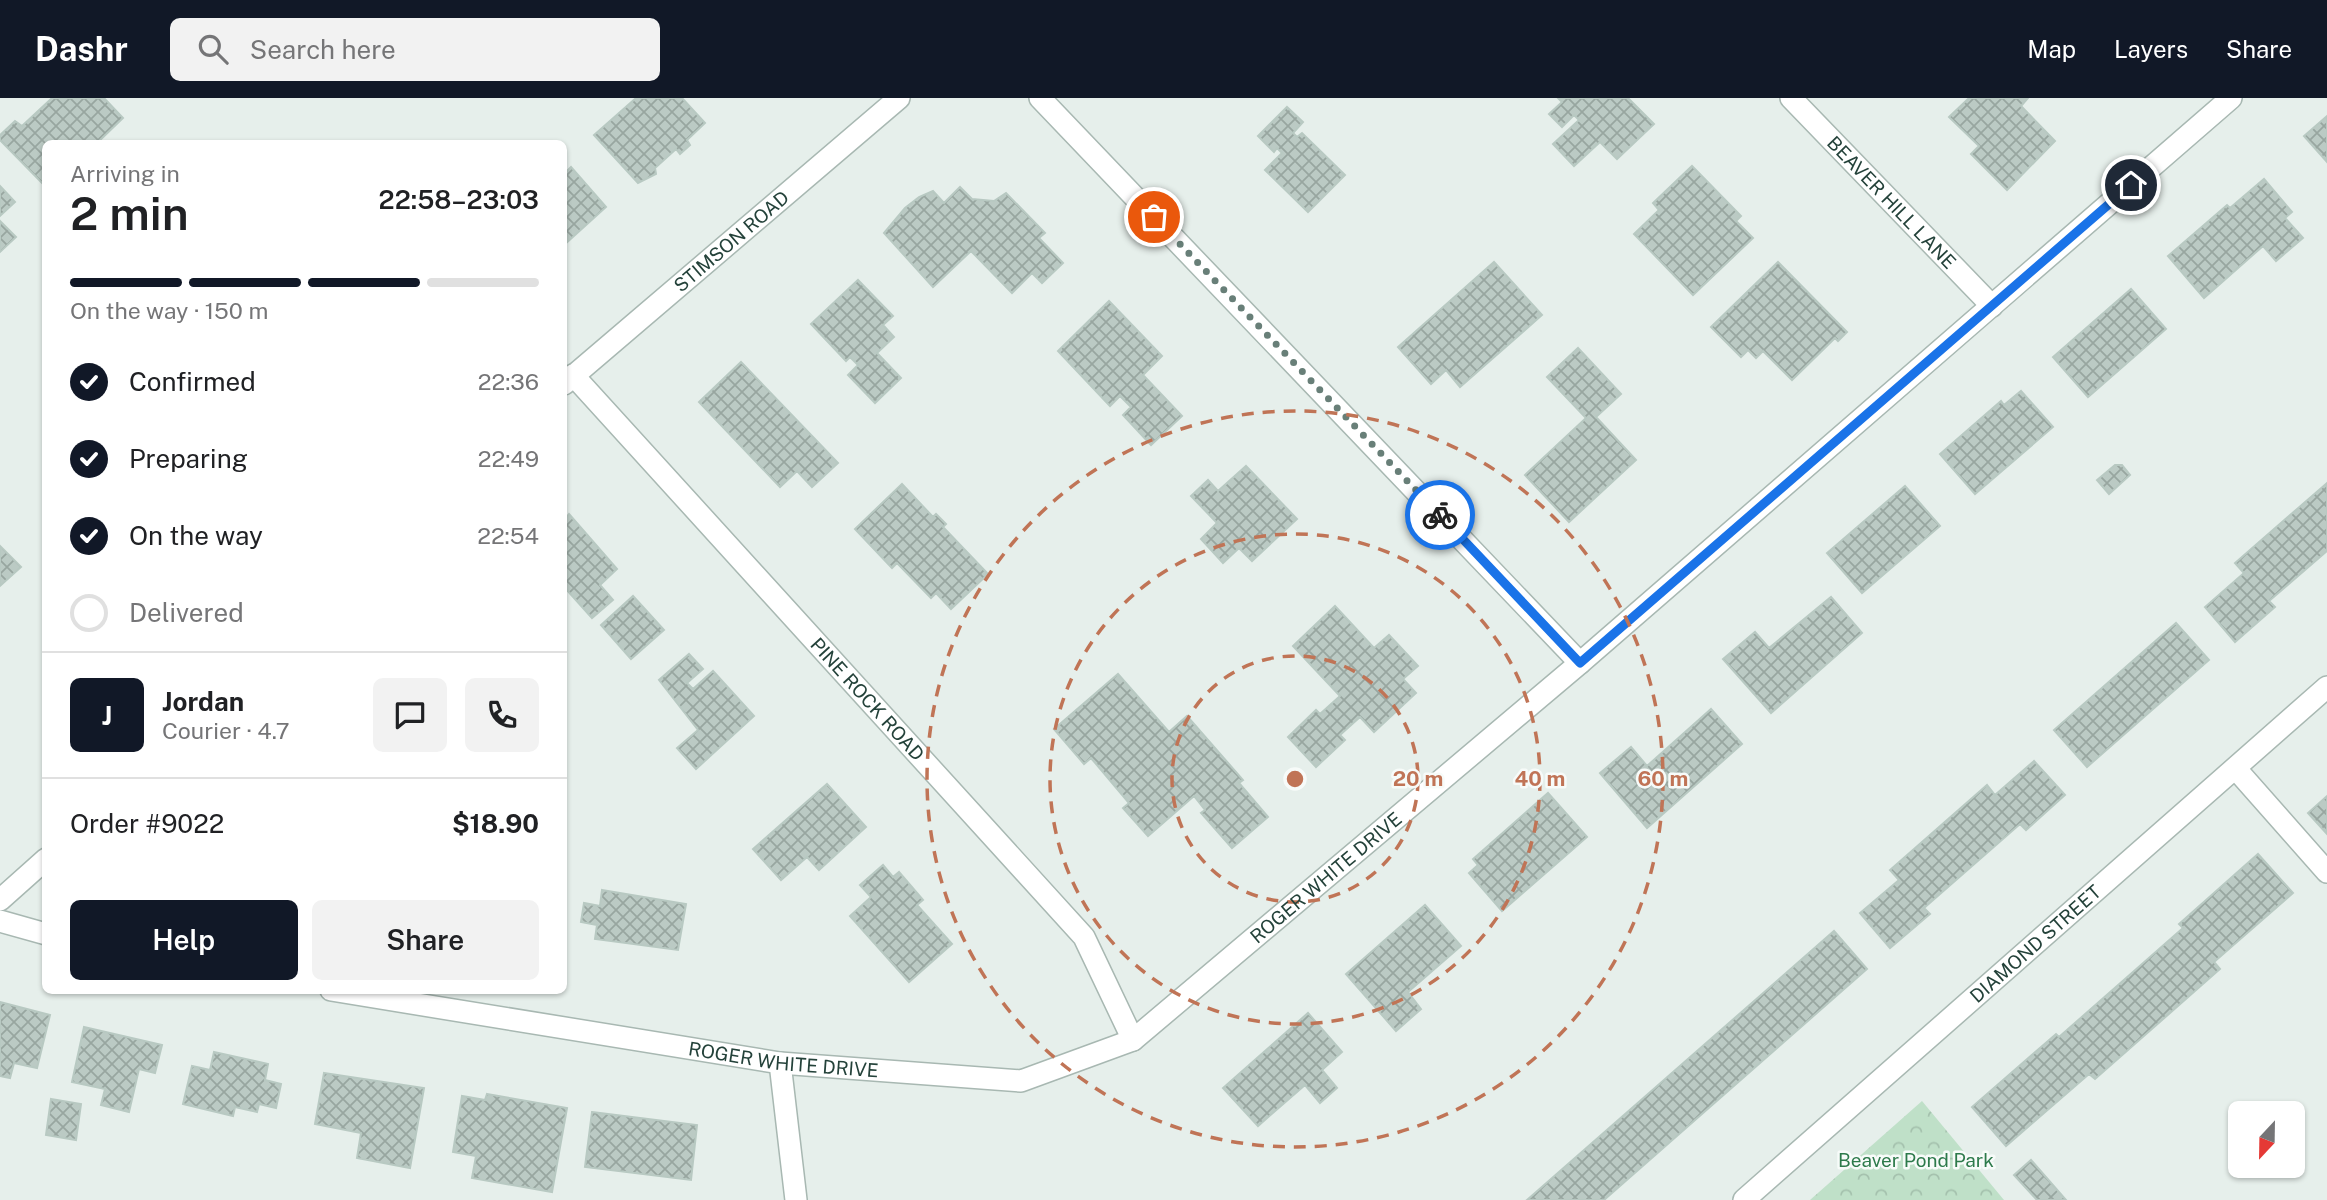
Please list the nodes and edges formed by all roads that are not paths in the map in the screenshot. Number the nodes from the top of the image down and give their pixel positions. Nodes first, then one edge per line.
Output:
1 (899, 98) edge
2 (1040, 98) edge
3 (1791, 98) edge
4 (2231, 98) edge
5 (1992, 306) junction
6 (568, 379) edge
7 (1580, 663) junction
8 (2327, 687) edge
9 (2236, 769) junction
10 (42, 863) edge
11 (2327, 872) edge
12 (0, 900) edge
13 (0, 922) edge
14 (42, 933) edge
15 (356, 994) edge
16 (1133, 1040) junction
17 (780, 1063) junction
18 (796, 1200) edge
19 (1744, 1200) edge

1 - 6 street, STIMSON ROAD
2 - 7 street
3 - 5 street, BEAVER HILL LANE
4 - 5 street, ROGER WHITE DRIVE
5 - 7 street, ROGER WHITE DRIVE
6 - 16 street, PINE ROCK ROAD
7 - 16 street, ROGER WHITE DRIVE
8 - 9 street, DIAMOND STREET
9 - 11 street
9 - 19 street, DIAMOND STREET
10 - 12 street
13 - 14 street
15 - 17 street, ROGER WHITE DRIVE
16 - 17 street, ROGER WHITE DRIVE
17 - 18 street

